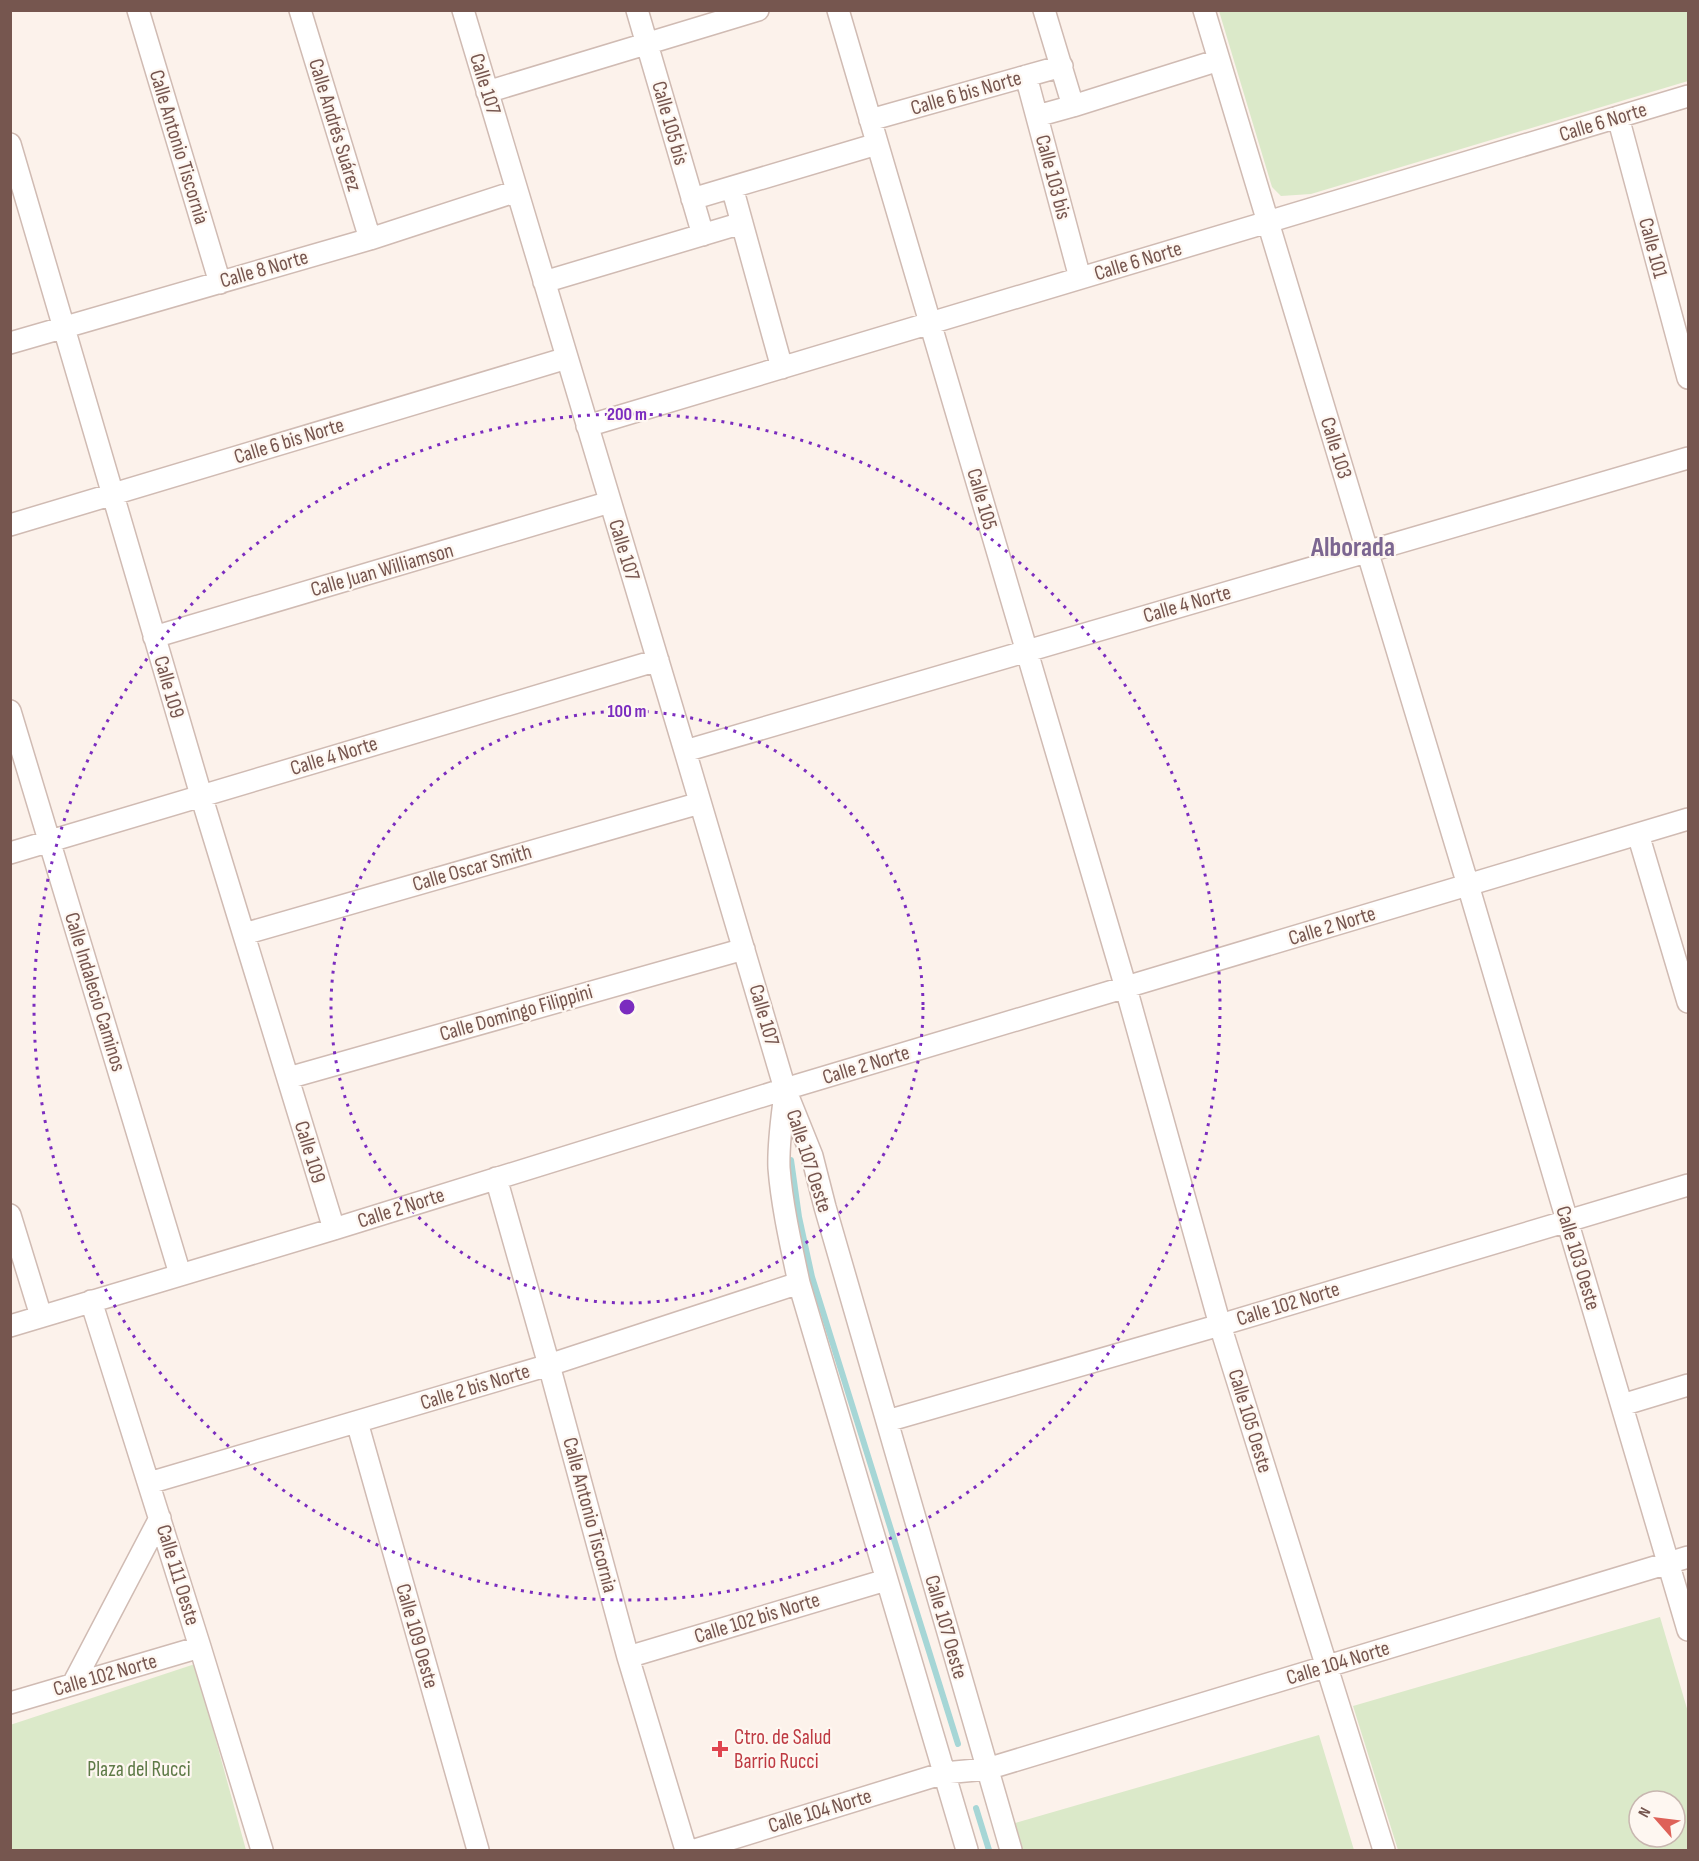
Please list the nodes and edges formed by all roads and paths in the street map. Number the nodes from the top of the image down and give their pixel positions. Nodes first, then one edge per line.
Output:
1 (138, 10) edge
2 (300, 10) edge
3 (463, 10) edge
4 (637, 10) edge
5 (758, 10) edge
6 (838, 10) edge
7 (1044, 10) edge
8 (1204, 10) edge
9 (647, 44) junction
10 (1219, 60) junction
11 (1062, 66) junction
12 (1026, 76) junction
13 (487, 92) junction
14 (1689, 96) edge
15 (1073, 106) junction
16 (1037, 116) junction
17 (1618, 117) junction
18 (870, 120) junction
19 (10, 144) edge
20 (878, 144) junction
21 (732, 187) junction
22 (517, 191) junction
23 (692, 199) junction
24 (1267, 222) junction
25 (742, 223) junction
26 (703, 235) junction
27 (370, 238) junction
28 (1080, 278) junction
29 (544, 282) junction
30 (220, 283) junction
31 (930, 323) junction
32 (64, 328) junction
33 (10, 344) edge
34 (567, 358) junction
35 (782, 368) junction
36 (1689, 378) edge
37 (587, 426) junction
38 (1689, 458) edge
39 (112, 494) junction
40 (610, 502) junction
41 (10, 525) edge
42 (1367, 552) junction
43 (154, 637) junction
44 (1027, 651) junction
45 (658, 660) junction
46 (10, 711) edge
47 (686, 751) junction
48 (201, 795) junction
49 (700, 803) junction
50 (1689, 819) edge
51 (1638, 834) junction
52 (50, 840) junction
53 (10, 853) edge
54 (1468, 885) junction
55 (244, 934) junction
56 (744, 949) junction
57 (1126, 988) junction
58 (1689, 1002) edge
59 (288, 1078) junction
60 (785, 1089) junction
61 (496, 1178) junction
62 (1689, 1185) edge
63 (10, 1215) edge
64 (1567, 1222) junction
65 (334, 1229) junction
66 (180, 1274) junction
67 (799, 1283) junction
68 (91, 1301) junction
69 (41, 1316) junction
70 (1220, 1325) junction
71 (10, 1326) edge
72 (549, 1365) junction
73 (1689, 1385) edge
74 (1622, 1405) junction
75 (887, 1421) junction
76 (357, 1422) junction
77 (149, 1483) junction
78 (160, 1518) junction
79 (1679, 1560) edge
80 (885, 1580) junction
81 (1689, 1630) edge
82 (200, 1647) junction
83 (628, 1657) junction
84 (1327, 1666) junction
85 (73, 1684) junction
86 (10, 1703) edge
87 (987, 1769) junction
88 (944, 1773) junction
89 (746, 1843) edge
90 (262, 1851) edge
91 (478, 1851) edge
92 (686, 1851) edge
93 (695, 1851) edge
94 (967, 1851) edge
95 (1011, 1851) edge
96 (1384, 1851) edge

1 - 30 street, Calle Antonio Tiscornia
2 - 27 street, Calle Andrés Suárez
3 - 13 street, Calle 107
4 - 9 street, Calle 105 bis
5 - 9 street
6 - 18 street, Calle 105
7 - 11 street
8 - 10 street, Calle 103
9 - 13 street
9 - 23 street, Calle 105 bis
10 - 15 street, Calle 6 bis Norte
10 - 24 street, Calle 103
11 - 12 street, Calle 6 bis Norte
11 - 15 street
12 - 16 street, Calle 103 bis
12 - 18 street, Calle 6 bis Norte
13 - 22 street, Calle 107
14 - 17 street, Calle 6 Norte
15 - 16 street, Calle 6 bis Norte
16 - 28 street, Calle 103 bis
17 - 24 street, Calle 6 Norte
17 - 36 street, Calle 101
18 - 20 street, Calle 105
19 - 32 street, Calle 109
20 - 21 street
20 - 31 street, Calle 105
21 - 23 street
21 - 25 street
22 - 27 street, Calle 8 Norte
22 - 29 street, Calle 107
23 - 26 street, Calle 105 bis
24 - 28 street, Calle 6 Norte
24 - 42 street, Calle 103
25 - 26 street
25 - 35 street
26 - 29 street
27 - 30 street, Calle 8 Norte
28 - 31 street, Calle 6 Norte
29 - 34 street, Calle 107
30 - 32 street, Calle 8 Norte
31 - 35 street, Calle 6 Norte
31 - 44 street, Calle 105
32 - 33 street, Calle 8 Norte
32 - 39 street, Calle 109
34 - 37 street, Calle 107
34 - 39 street, Calle 6 bis Norte
35 - 37 street, Calle 6 Norte
37 - 40 street, Calle 107
38 - 42 street, Calle 4 Norte
39 - 41 street, Calle 6 bis Norte
39 - 43 street, Calle 109
40 - 43 street, Calle Juan Williamson
40 - 45 street, Calle 107
42 - 44 street, Calle 4 Norte
42 - 54 street, Calle 103
43 - 48 street, Calle 109
44 - 47 street, Calle 4 Norte
44 - 57 street, Calle 105
45 - 47 street, Calle 107
45 - 48 street, Calle 4 Norte
46 - 52 street, Calle Indalecio Caminos
47 - 49 street, Calle 107
48 - 52 street, Calle 4 Norte
48 - 55 street, Calle 109
49 - 55 street, Calle Oscar Smith
49 - 56 street, Calle 107
50 - 51 street, Calle 2 Norte
51 - 54 street, Calle 2 Norte
51 - 58 street
52 - 53 street, Calle 4 Norte
52 - 66 street, Calle Indalecio Caminos
54 - 57 street, Calle 2 Norte
54 - 64 street, Calle 103 Oeste
55 - 59 street, Calle 109
56 - 59 street, Calle Domingo Filippini
56 - 60 street, Calle 107
57 - 60 street, Calle 2 Norte
57 - 70 street, Calle 105 Oeste
59 - 65 street, Calle 109
60 - 61 street, Calle 2 Norte
60 - 67 street, Calle 107 Oeste
60 - 75 street, Calle 107 Oeste
61 - 65 street, Calle 2 Norte
61 - 72 street, Calle Antonio Tiscornia
62 - 64 street, Calle 102 Norte
63 - 69 street
64 - 70 street, Calle 102 Norte
64 - 74 street, Calle 103 Oeste
65 - 66 street, Calle 2 Norte
66 - 68 street, Calle 2 Norte
67 - 72 street, Calle 2 bis Norte
67 - 80 street, Calle 107 Oeste
68 - 69 street, Calle 2 Norte
68 - 77 street, Calle 111 Oeste
69 - 71 street, Calle 2 Norte
70 - 75 street, Calle 102 Norte
70 - 84 street, Calle 105 Oeste
72 - 76 street, Calle 2 bis Norte
72 - 83 street, Calle Antonio Tiscornia
73 - 74 street
74 - 79 street, Calle 103 Oeste
75 - 87 street, Calle 107 Oeste
76 - 77 street, Calle 2 bis Norte
76 - 91 street, Calle 109 Oeste
77 - 78 street, Calle 111 Oeste
78 - 82 street, Calle 111 Oeste
78 - 85 street
79 - 81 street, Calle 103 Oeste
79 - 84 street, Calle 104 Norte
80 - 83 street, Calle 102 bis Norte
80 - 88 street, Calle 107 Oeste
82 - 85 street, Calle 102 Norte
82 - 90 street, Calle 111 Oeste
83 - 92 street, Calle Antonio Tiscornia
84 - 87 street, Calle 104 Norte
84 - 96 street, Calle 105 Oeste
85 - 86 street, Calle 102 Norte
87 - 88 street, Calle 104 Norte
87 - 95 street, Calle 107 Oeste
88 - 89 street, Calle 104 Norte
88 - 94 street, Calle 107 Oeste
89 - 93 street, Calle 104 Norte

